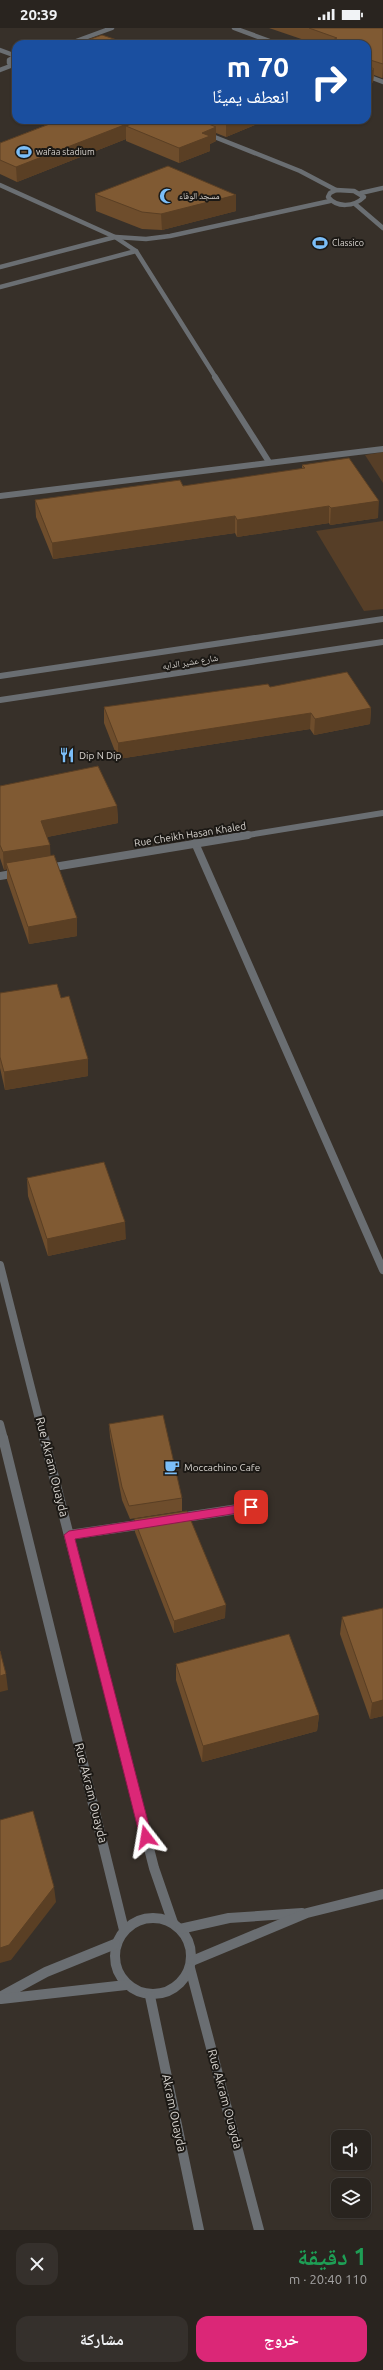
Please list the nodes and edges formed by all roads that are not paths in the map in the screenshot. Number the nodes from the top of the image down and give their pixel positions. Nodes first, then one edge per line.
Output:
1 (112, 28) edge
2 (234, 28) edge
3 (79, 40) edge
4 (267, 40) edge
5 (0, 50) edge
6 (12, 54) edge
7 (12, 58) edge
8 (12, 64) edge
9 (12, 66) edge
10 (0, 70) edge
11 (371, 78) edge
12 (383, 82) edge
13 (200, 131) edge
14 (0, 185) edge
15 (383, 188) edge
16 (336, 190) junction
17 (361, 193) junction
18 (330, 201) junction
19 (355, 204) junction
20 (383, 228) edge
21 (115, 237) junction
22 (146, 239) junction
23 (136, 251) junction
24 (0, 267) edge
25 (0, 287) edge
26 (383, 449) edge
27 (269, 462) junction
28 (0, 496) edge
29 (383, 619) edge
30 (383, 642) edge
31 (0, 676) edge
32 (0, 700) edge
33 (383, 813) edge
34 (195, 844) junction
35 (39, 870) edge
36 (23, 872) edge
37 (0, 876) edge
38 (0, 1265) edge
39 (383, 1270) edge
40 (0, 1424) edge
41 (251, 1507) dead end
42 (168, 1520) edge
43 (153, 1522) edge
44 (69, 1535) junction
45 (383, 1894) edge
46 (307, 1913) junction
47 (177, 1926) junction
48 (124, 1930) junction
49 (116, 1944) junction
50 (191, 1964) junction
51 (126, 1985) junction
52 (150, 1996) junction
53 (0, 1998) edge
54 (199, 2230) edge
55 (259, 2230) edge

1 - 3 street
2 - 4 street
5 - 6 street
7 - 8 street
9 - 10 street
11 - 12 street
13 - 16 street
14 - 21 street
15 - 17 street
16 - 17 street
16 - 18 street
17 - 19 street
18 - 19 street
18 - 22 street
19 - 20 street
21 - 22 street
21 - 23 street
21 - 24 street
22 - 23 street
23 - 25 street
23 - 27 street
26 - 27 street
27 - 28 street
29 - 31 street, شارع عشير الدايه
30 - 32 street, شارع عشير الدايه
33 - 34 street, Rue Cheikh Hasan Khaled
34 - 35 street, Rue Cheikh Hasan Khaled
34 - 39 street
36 - 37 street
38 - 44 street, Rue Akram Ouayda
40 - 48 street, Rue Akram Ouayda
41 - 42 street
43 - 44 street
44 - 47 street, Rue Akram Ouayda
45 - 46 street
46 - 47 street
46 - 50 street
47 - 48 street
47 - 50 street
48 - 49 street
49 - 51 street
49 - 53 street
50 - 52 street
50 - 55 street, Rue Akram Ouayda
51 - 52 street
51 - 53 street
52 - 54 street, Akram Ouayda

